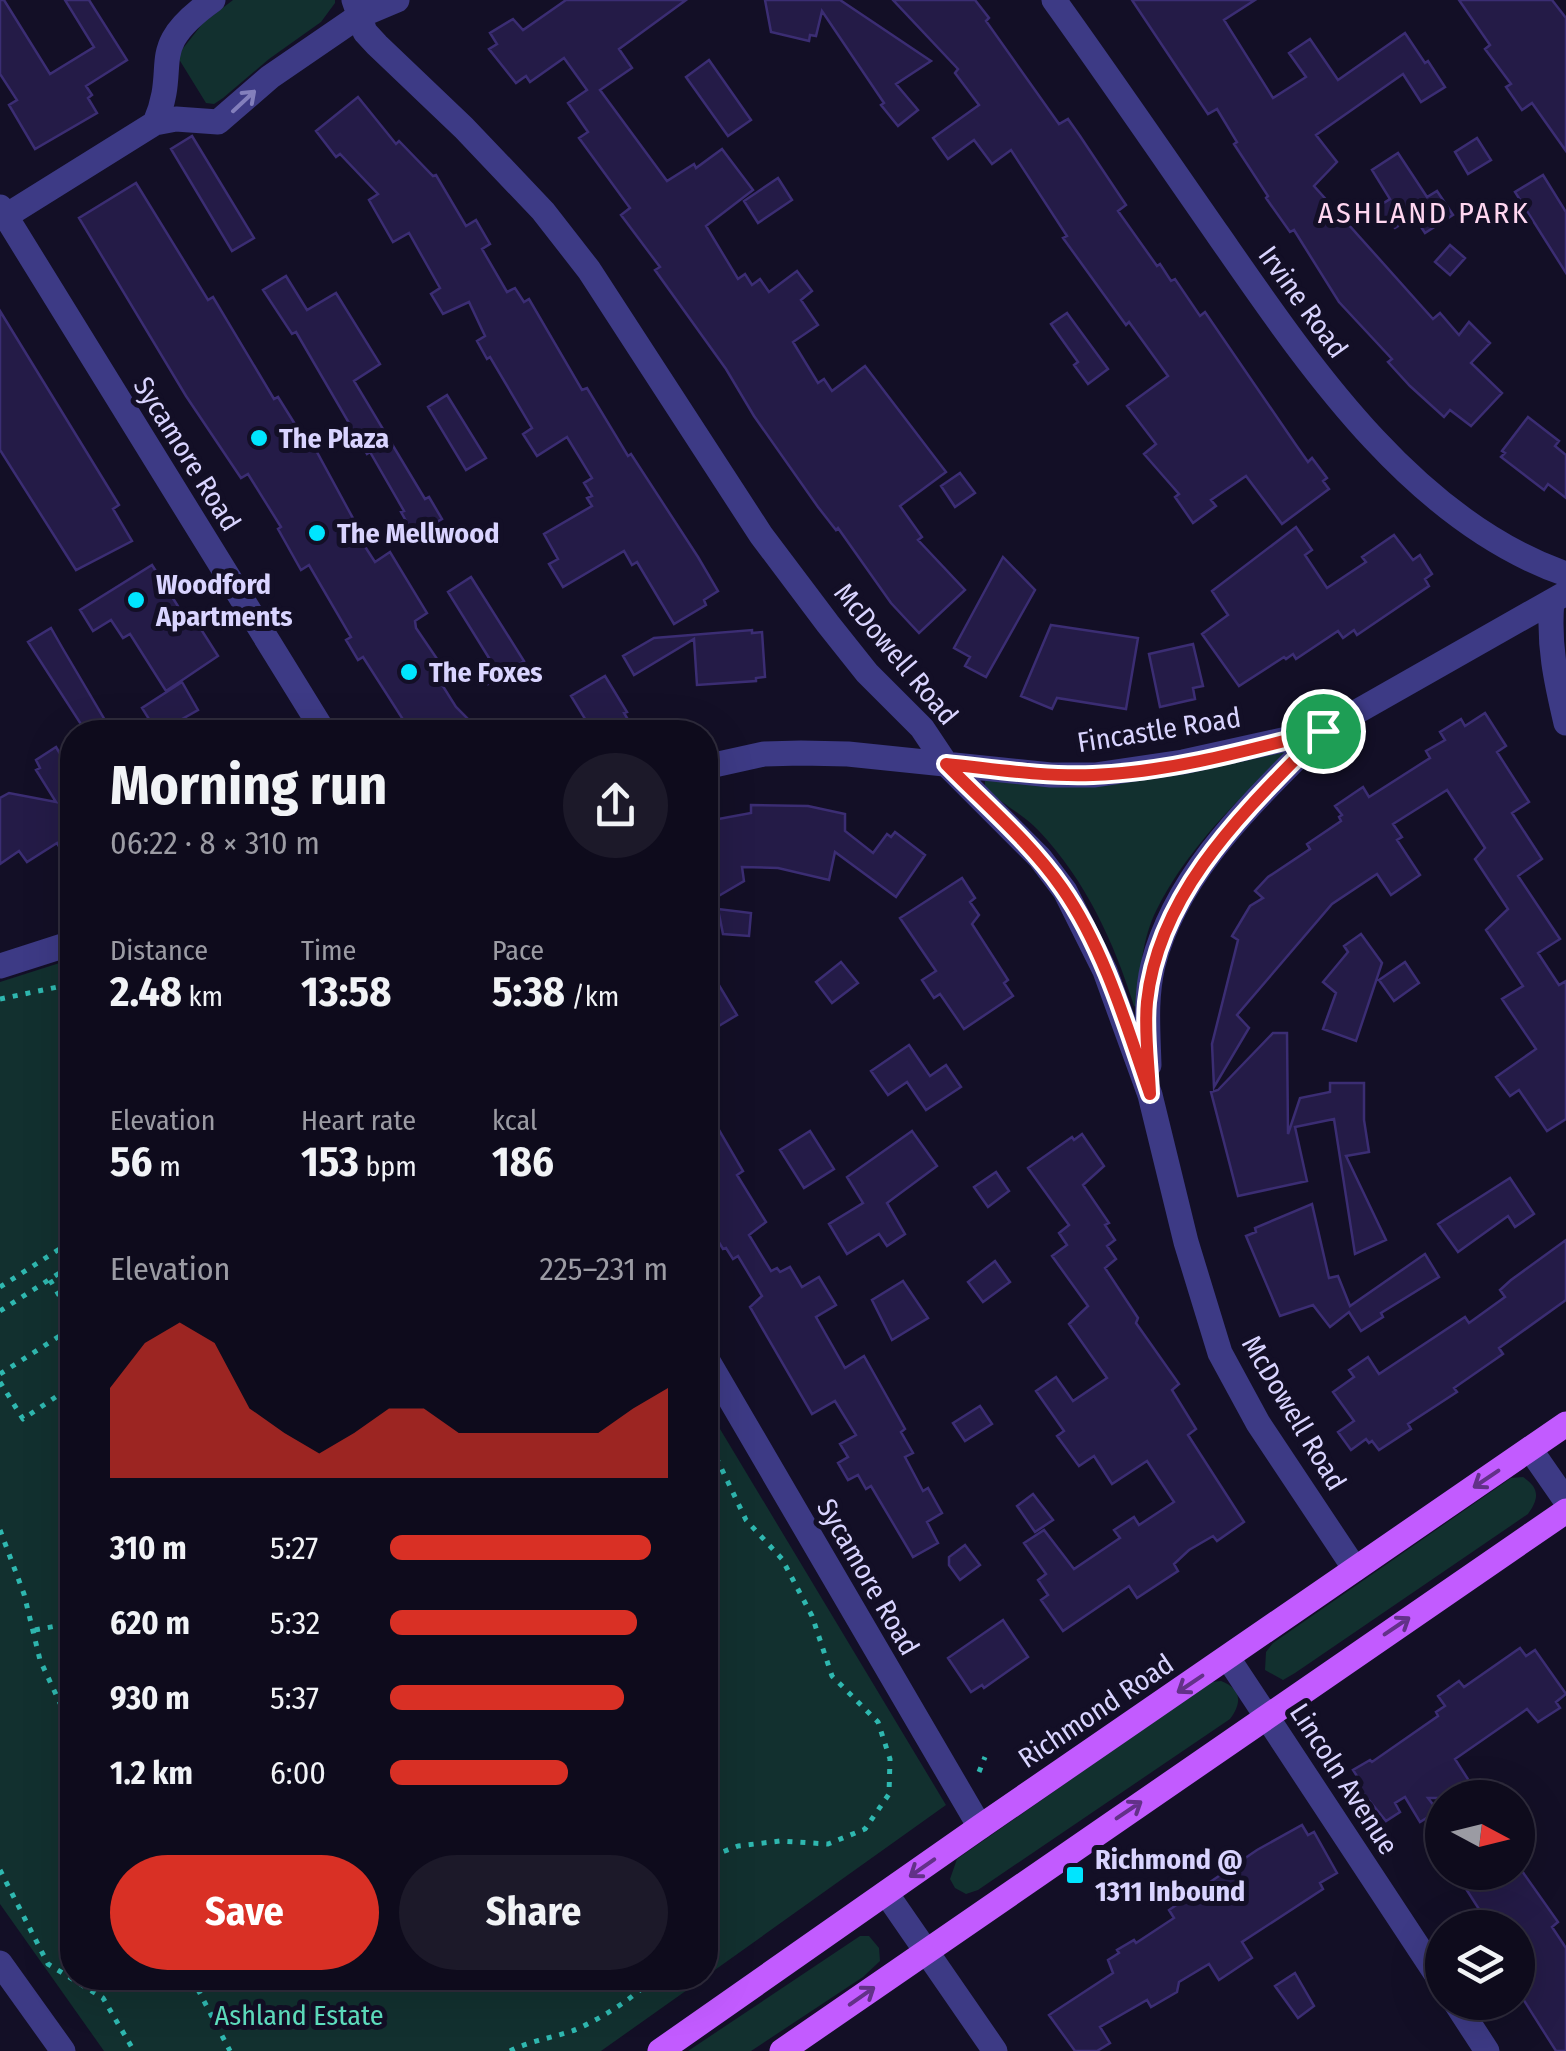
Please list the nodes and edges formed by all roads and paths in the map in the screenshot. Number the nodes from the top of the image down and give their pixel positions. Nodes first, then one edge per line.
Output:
1 (213, 0) edge
2 (397, 0) edge
3 (1054, 0) edge
4 (357, 8) edge
5 (165, 66) junction
6 (155, 122) junction
7 (207, 122) junction
8 (3, 211) edge
9 (1566, 574) edge
10 (1559, 597) edge
11 (317, 720) edge
12 (1566, 722) edge
13 (1323, 731) junction
14 (718, 764) edge
15 (946, 764) junction
16 (60, 947) edge
17 (0, 966) edge
18 (60, 986) edge
19 (0, 998) edge
20 (1150, 1094) junction
21 (60, 1249) edge
22 (60, 1273) edge
23 (50, 1280) junction
24 (0, 1288) edge
25 (60, 1297) edge
26 (0, 1311) edge
27 (60, 1336) edge
28 (0, 1378) edge
29 (718, 1378) edge
30 (60, 1394) edge
31 (1566, 1424) edge
32 (1530, 1449) junction
33 (718, 1461) edge
34 (1566, 1501) edge
35 (1566, 1511) edge
36 (0, 1530) edge
37 (1356, 1568) junction
38 (60, 1625) edge
39 (35, 1630) junction
40 (1228, 1658) junction
41 (60, 1702) edge
42 (1266, 1716) junction
43 (985, 1757) dead end
44 (979, 1772) dead end
45 (980, 1827) junction
46 (718, 1854) edge
47 (0, 1870) edge
48 (886, 1892) junction
49 (928, 1951) junction
50 (1425, 1957) edge
51 (0, 1962) edge
52 (60, 1971) edge
53 (90, 1990) edge
54 (198, 1990) edge
55 (641, 1990) edge
56 (1468, 2020) edge
57 (63, 2051) edge
58 (134, 2051) edge
59 (230, 2051) edge
60 (510, 2051) edge
61 (660, 2051) edge
62 (782, 2051) edge
63 (995, 2051) edge
64 (1488, 2051) edge

1 - 5 street
2 - 4 street
3 - 9 street, Irvine Road
7 -> 4 street
4 - 15 street, McDowell Road
5 - 6 street
5 - 7 street
6 - 7 street
6 - 8 street
8 - 11 street, Sycamore Road
10 - 12 street
10 - 13 street, Fincastle Road
13 - 15 street, Fincastle Road
13 - 20 street, Fincastle Road
14 - 15 street, Fincastle Road
15 - 20 street, McDowell Road
16 - 17 street
18 - 19 path
20 - 37 street, McDowell Road
21 - 24 path
22 - 23 path
23 - 25 path
23 - 26 path
27 - 28 path
28 - 30 path
29 - 45 street, Sycamore Road
31 - 32 main road, Richmond Road
32 - 34 street
32 -> 37 main road, Richmond Road
33 - 46 path
42 -> 35 main road
36 - 39 path
37 - 40 main road, Richmond Road
38 - 39 path
39 - 41 path
40 - 42 street, Lincoln Avenue
40 -> 45 main road, Richmond Road
49 -> 42 main road
42 - 50 street, Lincoln Avenue
43 - 44 path
45 -> 48 main road, Richmond Road
47 - 52 path
48 - 49 street
48 - 61 main road, Richmond Road
62 -> 49 main road
49 - 63 street
51 - 57 street
53 - 58 path
54 - 59 path
55 - 60 path
56 - 64 street

